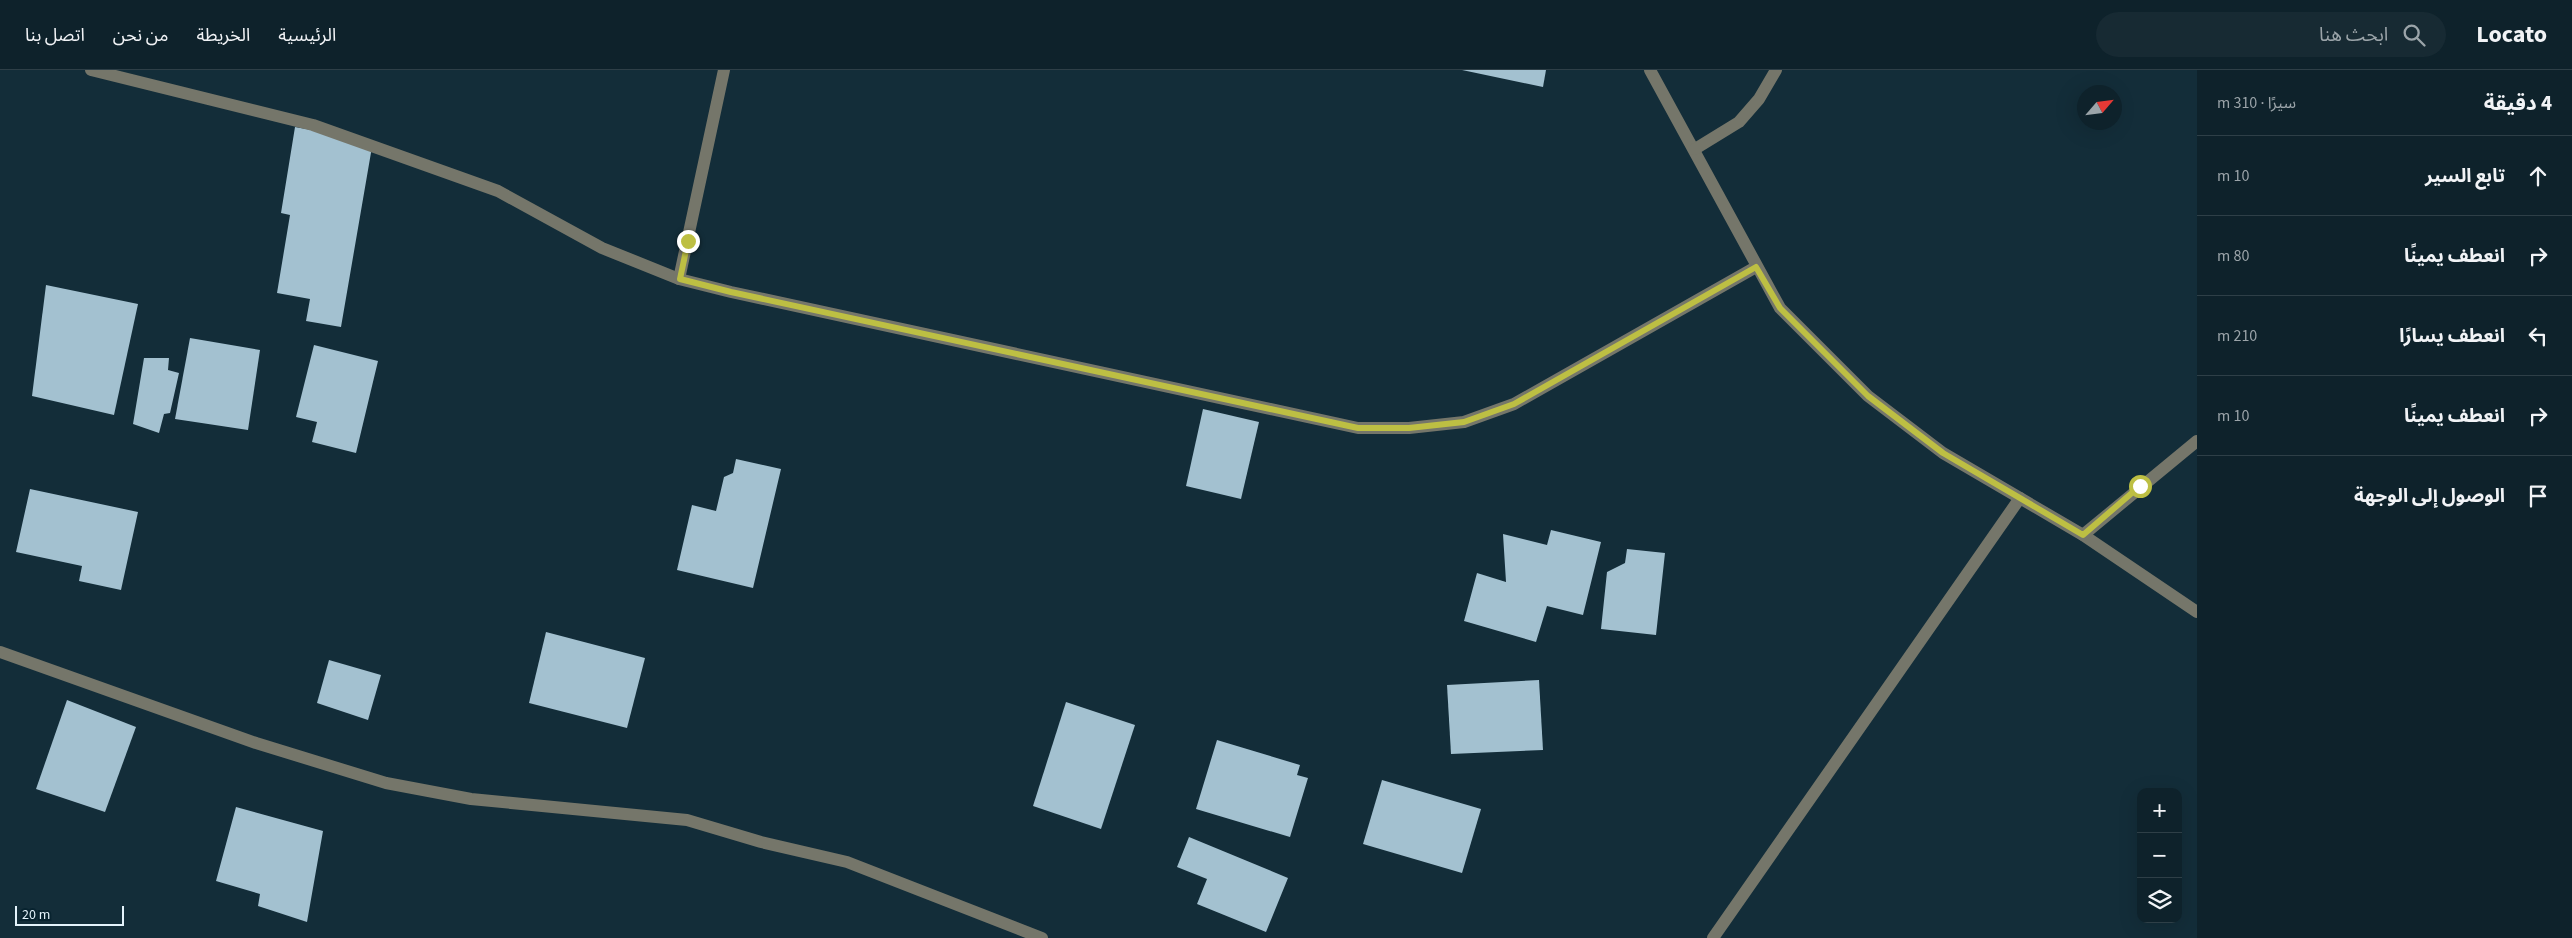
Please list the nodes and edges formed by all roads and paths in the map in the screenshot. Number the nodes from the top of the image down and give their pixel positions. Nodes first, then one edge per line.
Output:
1 (91, 70) edge
2 (724, 70) edge
3 (1650, 70) edge
4 (1776, 70) edge
5 (1695, 149) junction
6 (1756, 267) junction
7 (680, 279) junction
8 (2197, 441) edge
9 (2020, 498) junction
10 (2083, 535) junction
11 (2197, 612) edge
12 (0, 652) edge
13 (1042, 938) edge
14 (1713, 938) edge

1 - 7 street
2 - 7 street
3 - 5 street
4 - 5 street
5 - 6 street
6 - 7 street
6 - 9 street
8 - 10 street
9 - 10 street
9 - 14 street
10 - 11 street
12 - 13 street

